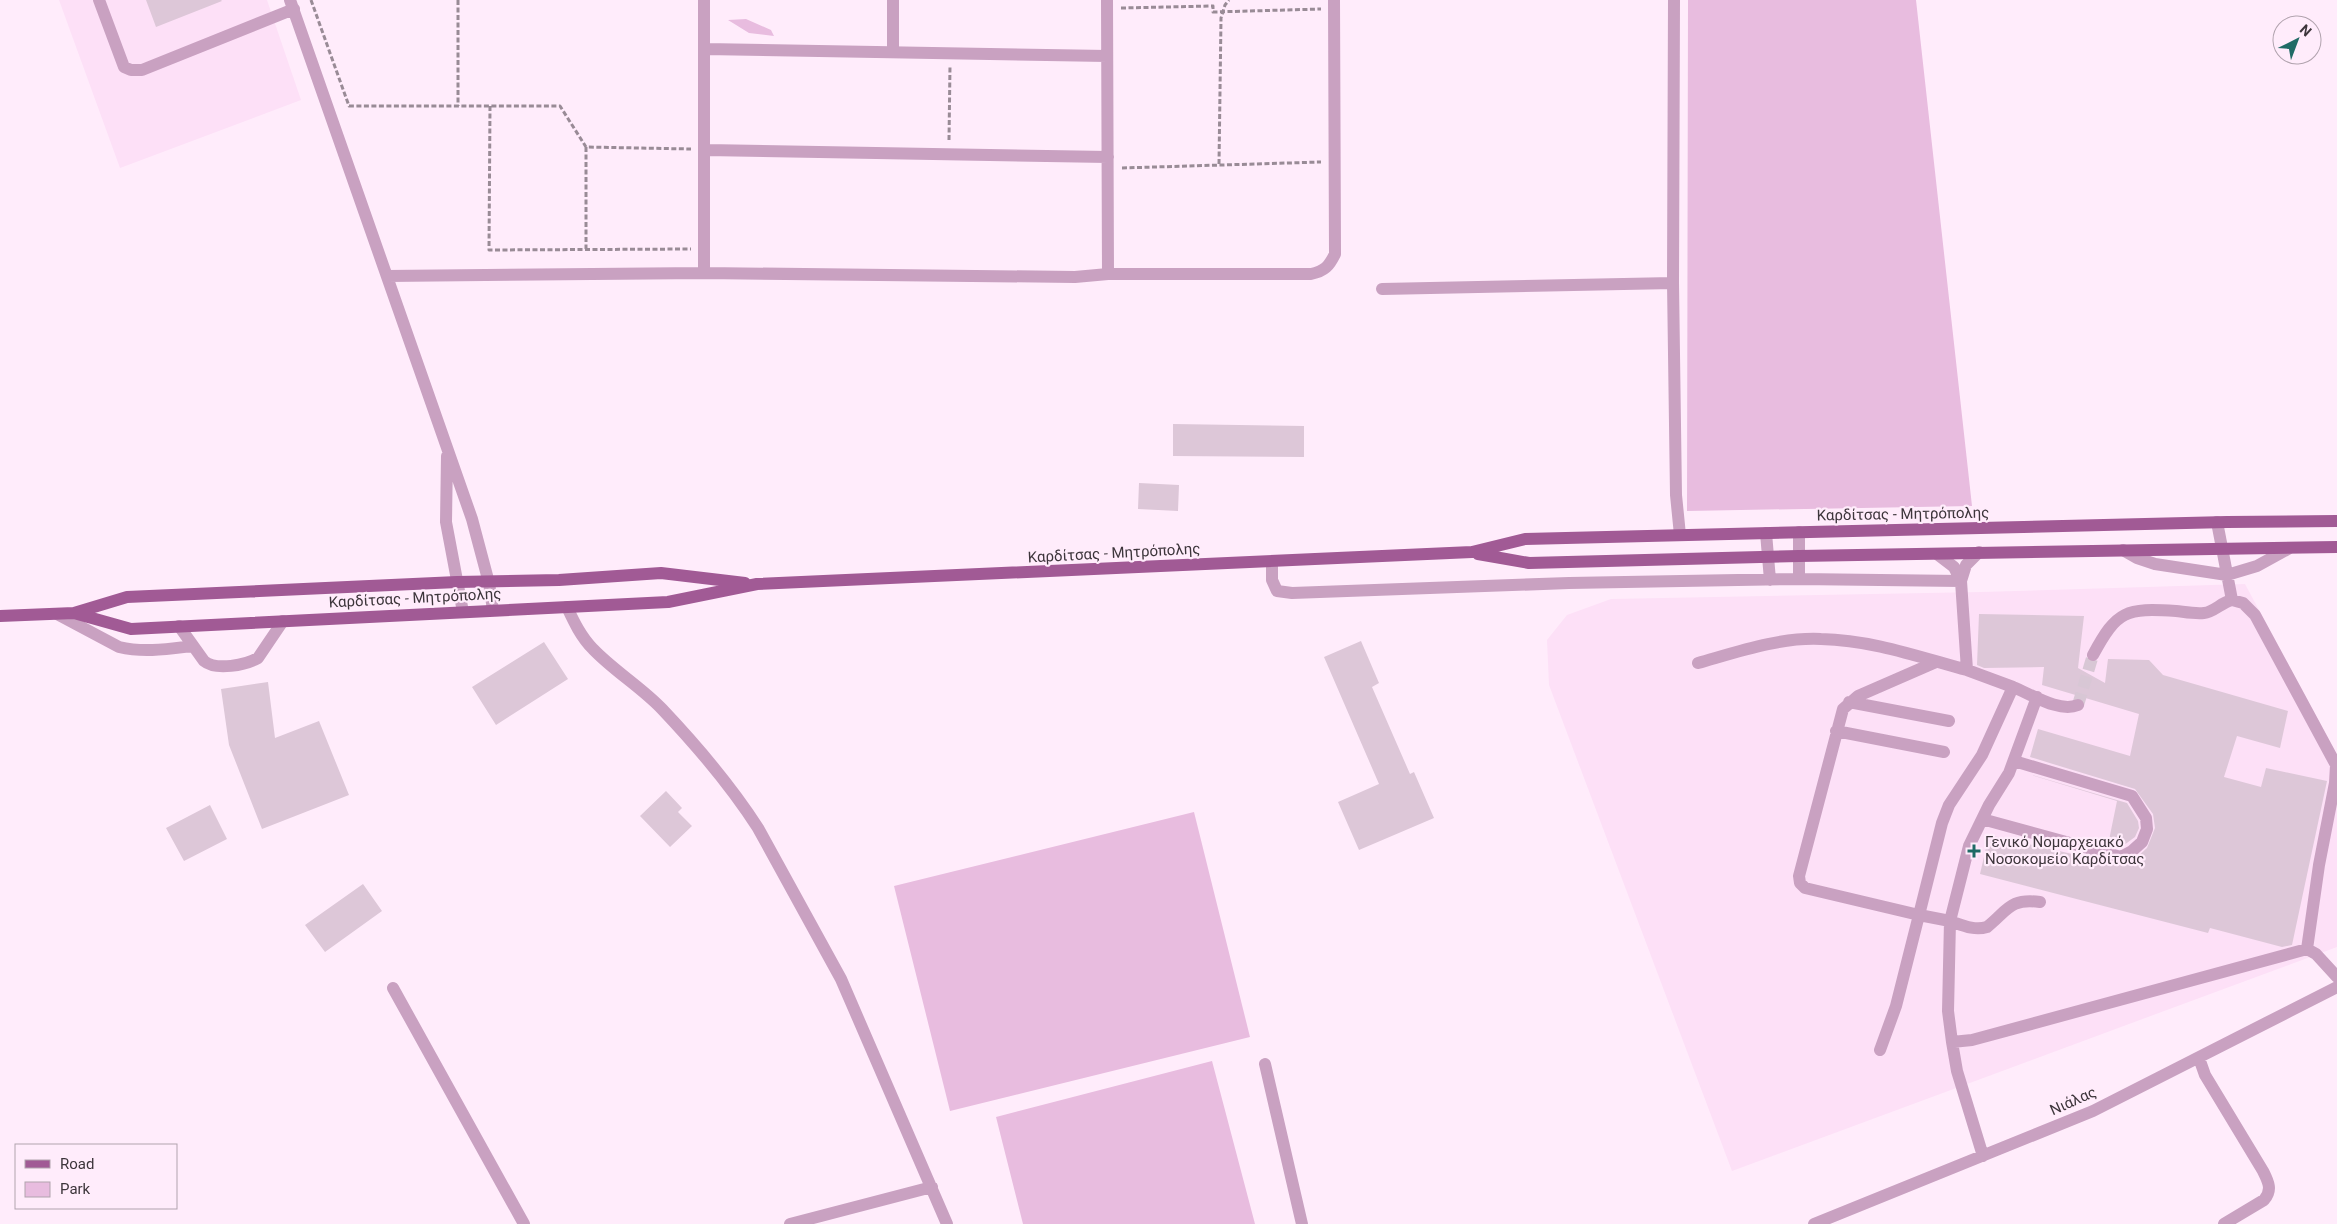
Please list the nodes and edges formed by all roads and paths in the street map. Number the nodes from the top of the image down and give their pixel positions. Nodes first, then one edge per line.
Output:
1 (99, 0) edge
2 (311, 0) edge
3 (458, 0) edge
4 (704, 0) edge
5 (893, 0) edge
6 (1229, 0) edge
7 (1674, 0) edge
8 (1107, 4) edge
9 (1334, 4) edge
10 (292, 5) edge
11 (1222, 12) junction
12 (705, 49) junction
13 (893, 52) junction
14 (950, 53) junction
15 (1107, 56) junction
16 (458, 106) junction
17 (490, 106) junction
18 (586, 147) junction
19 (706, 150) junction
20 (948, 154) junction
21 (1334, 161) junction
22 (1109, 163) junction
23 (1219, 164) junction
24 (586, 249) junction
25 (704, 249) junction
26 (704, 273) junction
27 (1108, 274) junction
28 (386, 276) junction
29 (1673, 283) junction
30 (1382, 289) dead end
31 (447, 449) junction
32 (2337, 521) edge
33 (2217, 522) junction
34 (1799, 532) junction
35 (1766, 533) junction
36 (1680, 535) junction
37 (2337, 547) edge
38 (2221, 548) junction
39 (2288, 548) junction
40 (2123, 550) junction
41 (1472, 552) junction
42 (1979, 552) junction
43 (1937, 554) junction
44 (1768, 556) junction
45 (1799, 556) junction
46 (1272, 562) junction
47 (2227, 575) junction
48 (1799, 579) junction
49 (1770, 580) junction
50 (1962, 581) junction
51 (457, 582) junction
52 (489, 582) junction
53 (757, 584) junction
54 (2232, 600) junction
55 (567, 607) junction
56 (493, 610) junction
57 (463, 612) junction
58 (74, 613) junction
59 (57, 614) junction
60 (0, 616) edge
61 (283, 621) junction
62 (179, 626) junction
63 (193, 646) junction
64 (2093, 656) tunnel mouth
65 (1936, 662) junction
66 (1698, 663) dead end
67 (1967, 670) junction
68 (2013, 687) junction
69 (2037, 697) junction
70 (1849, 702) junction
71 (2078, 704) dead end
72 (1949, 721) dead end
73 (1836, 731) junction
74 (1944, 752) dead end
75 (2014, 761) junction
76 (1982, 819) junction
77 (2040, 902) dead end
78 (1919, 915) junction
79 (1950, 921) junction
80 (2307, 949) junction
81 (2337, 977) edge
82 (2337, 987) edge
83 (393, 988) dead end
84 (1952, 1042) junction
85 (1880, 1050) dead end
86 (2199, 1058) junction
87 (1265, 1064) dead end
88 (1983, 1156) junction
89 (932, 1187) junction
90 (524, 1224) edge
91 (790, 1224) edge
92 (947, 1224) edge
93 (1302, 1224) edge
94 (1814, 1224) edge
95 (2224, 1224) edge

1 - 10 street
2 - 16 path
3 - 16 path
4 - 12 street
5 - 13 street
6 - 11 path
7 - 29 street
8 - 11 path
8 - 15 street
9 - 11 path
9 - 21 street
10 - 28 street
11 - 23 path
12 - 13 street
12 - 19 street
13 - 14 street
14 - 15 street
14 - 20 path
15 - 22 street
16 - 17 path
17 - 18 path
17 - 24 path
18 - 19 path
18 - 24 path
19 - 20 street
19 - 25 street
20 - 22 street
21 - 23 path
21 - 27 street
22 - 23 path
22 - 27 street
24 - 25 path
25 - 26 street
26 - 27 street
26 - 28 street
28 - 31 street
29 - 30 street
29 - 36 street
31 - 51 street
31 - 52 street
32 - 33 main road, Καρδίτσας - Μητρόπολης
33 - 34 main road, Καρδίτσας - Μητρόπολης
33 - 38 street
34 - 35 main road, Καρδίτσας - Μητρόπολης
34 - 45 street
35 - 36 main road, Καρδίτσας - Μητρόπολης
35 - 44 street
36 - 41 main road, Καρδίτσας - Μητρόπολης
37 - 39 main road, Καρδίτσας - Μητρόπολης
38 - 39 main road, Καρδίτσας - Μητρόπολης
38 - 40 main road, Καρδίτσας - Μητρόπολης
38 - 47 street
39 - 47 street
40 - 42 main road, Καρδίτσας - Μητρόπολης
40 - 47 street
41 - 44 main road, Καρδίτσας - Μητρόπολης
41 - 46 main road, Καρδίτσας - Μητρόπολης
42 - 43 main road, Καρδίτσας - Μητρόπολης
42 - 50 street
43 - 45 main road, Καρδίτσας - Μητρόπολης
43 - 50 street
44 - 45 main road, Καρδίτσας - Μητρόπολης
44 - 49 street
45 - 48 street
46 - 49 street
46 - 53 main road, Καρδίτσας - Μητρόπολης
47 - 54 street
48 - 49 street
48 - 50 street
50 - 67 street
51 - 52 main road, Καρδίτσας - Μητρόπολης
51 - 57 street
51 - 58 main road, Καρδίτσας - Μητρόπολης
52 - 53 main road, Καρδίτσας - Μητρόπολης
52 - 56 street
53 - 55 main road, Καρδίτσας - Μητρόπολης
54 - 64 street
54 - 80 street
55 - 56 main road, Καρδίτσας - Μητρόπολης
55 - 89 street
56 - 57 main road, Καρδίτσας - Μητρόπολης
57 - 61 main road, Καρδίτσας - Μητρόπολης
58 - 59 main road, Καρδίτσας - Μητρόπολης
58 - 62 main road, Καρδίτσας - Μητρόπολης
59 - 60 main road, Καρδίτσας - Μητρόπολης
59 - 63 street
61 - 62 main road, Καρδίτσας - Μητρόπολης
61 - 63 street
62 - 63 street
65 - 66 street
65 - 67 street
65 - 70 street
67 - 68 street
68 - 69 street
68 - 78 street
69 - 71 street
69 - 75 street
70 - 72 street
70 - 73 street
73 - 74 street
73 - 78 street
75 - 76 street
75 - 76 street
76 - 79 street
77 - 79 street
78 - 79 street
78 - 85 street
79 - 84 street
80 - 81 street
80 - 84 street
82 - 86 street, Νιάλας
83 - 90 street
84 - 88 street
86 - 88 street, Νιάλας
86 - 95 street
87 - 93 street
88 - 94 street, Νιάλας
89 - 91 street
89 - 92 street

